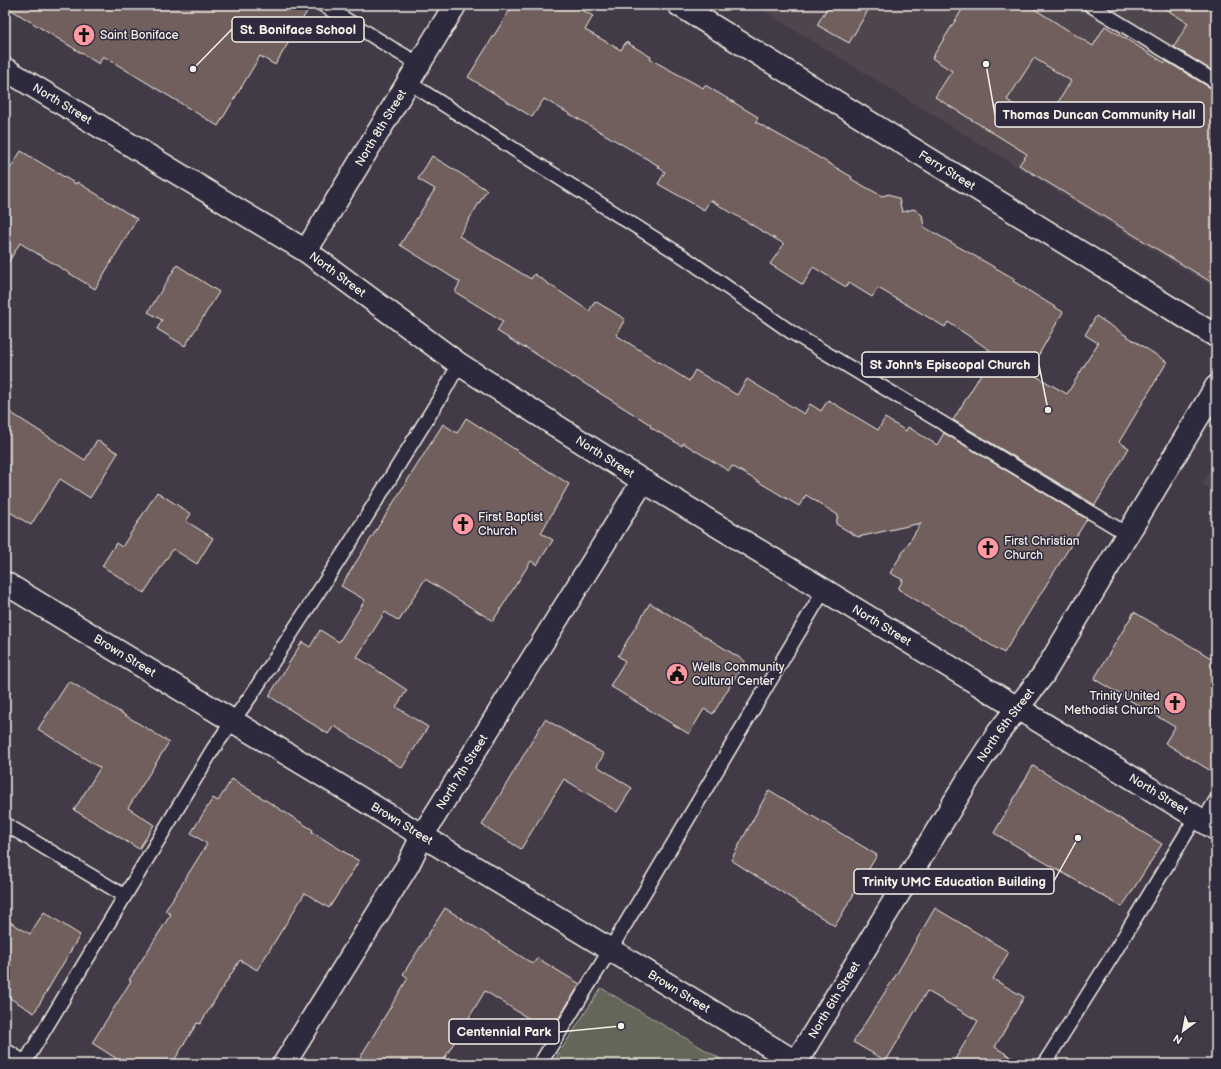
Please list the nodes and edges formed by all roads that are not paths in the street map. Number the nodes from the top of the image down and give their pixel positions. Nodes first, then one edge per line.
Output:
1 (323, 5) edge
2 (455, 5) edge
3 (679, 5) edge
4 (1090, 5) edge
5 (419, 64) junction
6 (5, 69) edge
7 (408, 82) junction
8 (1216, 82) edge
9 (306, 251) junction
10 (1216, 336) edge
11 (459, 364) junction
12 (1216, 387) edge
13 (644, 481) junction
14 (1127, 534) junction
15 (5, 583) edge
16 (824, 590) junction
17 (1018, 709) junction
18 (232, 721) junction
19 (1216, 800) edge
20 (1205, 822) edge
21 (5, 824) edge
22 (422, 836) junction
23 (125, 896) junction
24 (610, 950) junction
25 (5, 1055) edge
26 (797, 1063) edge
27 (19, 1064) edge
28 (24, 1064) edge
29 (284, 1064) edge
30 (540, 1064) edge
31 (1044, 1064) edge

1 - 5 lane
2 - 5 street, North 8th Street
3 - 10 street, Ferry Street
4 - 8 lane
5 - 7 street, North 8th Street
6 - 9 street, North Street
7 - 9 street, North 8th Street
7 - 14 lane
9 - 11 street, North Street
11 - 13 street, North Street
11 - 18 lane
12 - 14 street, North 6th Street
13 - 16 street, North Street
13 - 22 street, North 7th Street
14 - 17 street, North 6th Street
15 - 18 street, Brown Street
16 - 17 street, North Street
16 - 24 lane
17 - 20 street, North Street
17 - 26 street, North 6th Street
18 - 22 street, Brown Street
18 - 23 lane
19 - 20 lane
20 - 31 lane
21 - 23 lane
22 - 24 street, Brown Street
22 - 29 street, North 7th Street
23 - 28 lane
24 - 26 street, Brown Street
24 - 30 lane
25 - 27 street

